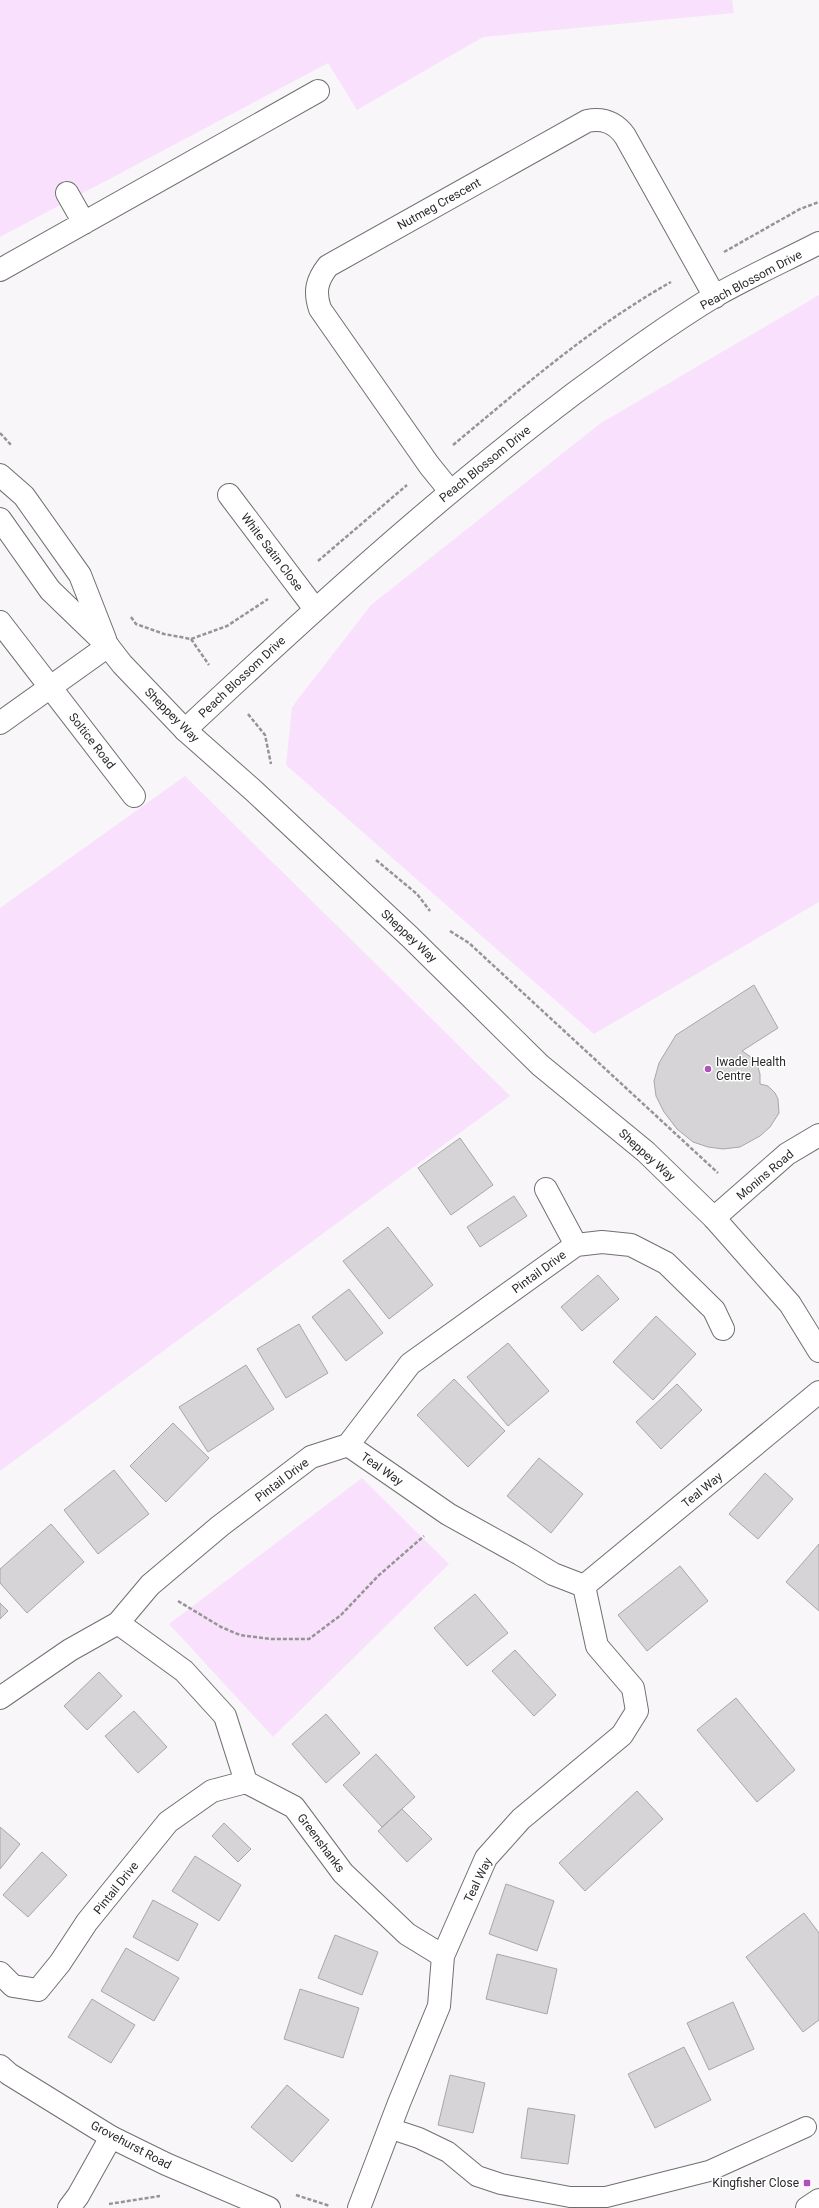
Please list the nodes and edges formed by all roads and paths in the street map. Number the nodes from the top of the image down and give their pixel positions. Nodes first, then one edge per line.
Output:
1 (318, 91) dead end
2 (67, 193) dead end
3 (84, 223) junction
4 (819, 243) edge
5 (0, 270) edge
6 (715, 297) junction
7 (0, 475) edge
8 (450, 491) junction
9 (229, 495) dead end
10 (0, 519) edge
11 (315, 609) junction
12 (0, 622) edge
13 (108, 646) junction
14 (50, 686) junction
15 (0, 723) edge
16 (185, 730) junction
17 (265, 735) dead end
18 (272, 766) dead end
19 (134, 796) dead end
20 (372, 857) dead end
21 (431, 912) dead end
22 (445, 928) dead end
23 (819, 1135) edge
24 (546, 1189) dead end
25 (739, 1196) junction
26 (714, 1218) junction
27 (576, 1245) junction
28 (723, 1329) dead end
29 (819, 1351) edge
30 (819, 1392) edge
31 (348, 1445) junction
32 (448, 1514) junction
33 (150, 1585) junction
34 (584, 1586) junction
35 (118, 1624) junction
36 (0, 1698) edge
37 (246, 1782) junction
38 (443, 1956) junction
39 (0, 1972) edge
40 (0, 2066) edge
41 (806, 2127) dead end
42 (390, 2128) junction
43 (111, 2137) junction
44 (162, 2195) dead end
45 (819, 2200) edge
46 (74, 2202) edge
47 (269, 2208) edge
48 (359, 2208) edge
49 (807, 2208) edge

1 - 3 street
2 - 3 street
3 - 5 street
4 - 6 street, Peach Blossom Drive
6 - 8 street, Peach Blossom Drive
6 - 8 street, Nutmeg Crescent
7 - 13 street
8 - 11 street, Peach Blossom Drive
9 - 11 street, White Satin Close
10 - 13 street, Sheppey Way
11 - 16 street, Peach Blossom Drive
12 - 14 street, Soltice Road
13 - 14 street
13 - 16 street, Sheppey Way
14 - 15 street
14 - 19 street, Soltice Road
16 - 26 street, Sheppey Way
17 - 18 path
20 - 21 path
22 - 25 path
23 - 25 street, Monins Road
24 - 27 street, Pintail Drive
25 - 26 street, Monins Road
26 - 29 street, Sheppey Way
27 - 28 street, Pintail Drive
27 - 31 street, Pintail Drive
30 - 34 street, Teal Way
31 - 32 street, Teal Way
31 - 33 street, Pintail Drive
32 - 33 path
32 - 34 street, Teal Way
33 - 35 street, Pintail Drive
34 - 38 street, Teal Way
35 - 36 street, Pintail Drive
35 - 37 street
37 - 38 street, Greenshanks
37 - 39 street, Pintail Drive
38 - 42 street, Teal Way
40 - 43 street, Grovehurst Road
41 - 42 lane
42 - 48 street, Teal Way
43 - 46 street
43 - 47 street, Grovehurst Road
44 - 46 path
45 - 49 street

